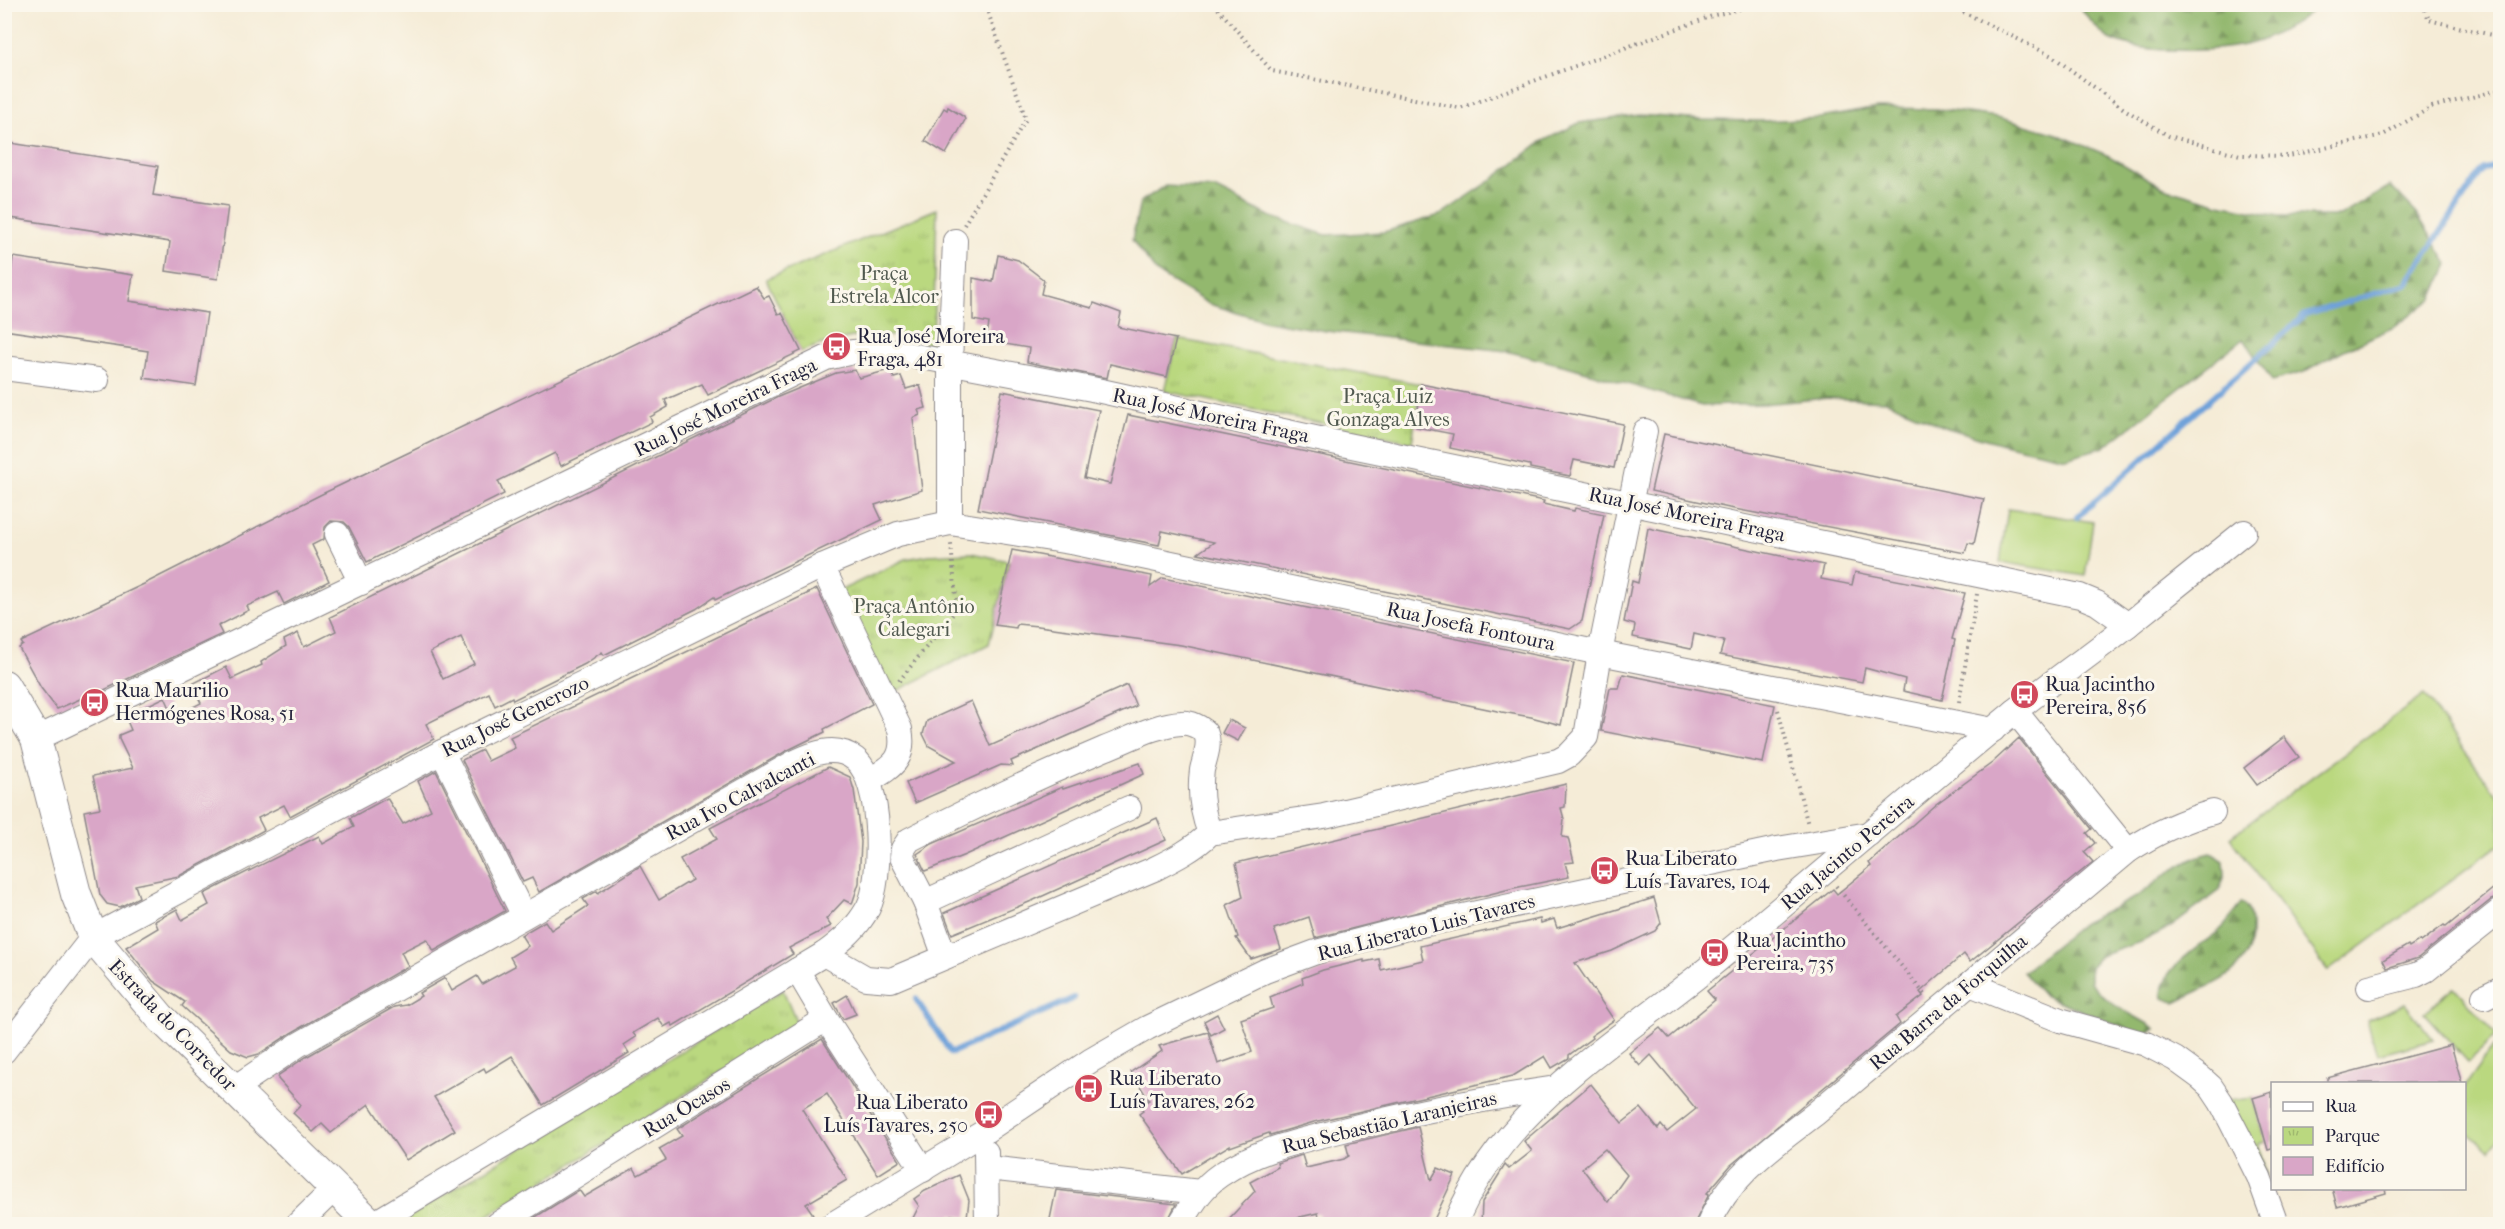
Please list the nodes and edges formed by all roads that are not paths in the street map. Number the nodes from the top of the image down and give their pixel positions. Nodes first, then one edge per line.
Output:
1 (955, 241) road end
2 (950, 363) junction
3 (4, 368) edge
4 (97, 380) dead end
5 (1645, 431) dead end
6 (1632, 503) junction
7 (950, 523) junction
8 (2244, 532) dead end
9 (338, 534) dead end
10 (822, 566) junction
11 (361, 583) junction
12 (2128, 625) junction
13 (1600, 652) junction
14 (9, 704) edge
15 (2016, 711) junction
16 (1993, 730) junction
17 (36, 739) junction
18 (442, 752) junction
19 (869, 781) junction
20 (1129, 808) dead end
21 (2213, 812) dead end
22 (1210, 833) junction
23 (1869, 834) junction
24 (2127, 851) junction
25 (925, 902) junction
26 (2500, 911) edge
27 (524, 916) junction
28 (93, 937) junction
29 (824, 954) junction
30 (945, 957) junction
31 (797, 970) junction
32 (1970, 984) junction
33 (2369, 987) dead end
34 (826, 1019) junction
35 (4, 1050) edge
36 (1556, 1088) junction
37 (233, 1089) junction
38 (984, 1132) junction
39 (988, 1168) junction
40 (923, 1170) junction
41 (334, 1189) junction
42 (1200, 1192) junction
43 (298, 1224) edge
44 (372, 1224) edge
45 (498, 1224) edge
46 (833, 1224) edge
47 (987, 1224) edge
48 (1180, 1224) edge
49 (1455, 1224) edge
50 (1709, 1224) edge
51 (2276, 1224) edge

1 - 2 street
2 - 6 street, Rua José Moreira Fraga
2 - 7 street
2 - 11 street, Rua José Moreira Fraga
3 - 4 street
5 - 6 street
6 - 12 street, Rua José Moreira Fraga
6 - 13 street
7 - 10 street, Rua José Generozo
7 - 13 street, Rua Josefa Fontoura
8 - 12 street, Rua Jacinto Pereira
9 - 11 street
10 - 18 street, Rua José Generozo
10 - 19 street
11 - 17 street, Rua José Moreira Fraga
12 - 15 street, Rua Jacinto Pereira
13 - 16 street, Rua Josefa Fontoura
13 - 22 street
14 - 17 main road, Estrada do Corredor
15 - 16 street, Rua Jacinto Pereira
15 - 24 street
16 - 23 street, Rua Jacinto Pereira
17 - 28 main road, Estrada do Corredor
18 - 27 street
18 - 28 street, Rua José Generozo
19 - 27 street, Rua Ivo Calvalcanti
19 - 29 street, Rua Ivo Calvalcanti
20 - 25 street
21 - 24 street, Rua Barra da Forquilha
22 - 25 street
22 - 30 street
23 - 36 street, Rua Jacinto Pereira
23 - 38 street, Rua Liberato Luis Tavares
24 - 32 street, Rua Barra da Forquilha
25 - 30 street
26 - 33 street
27 - 37 street, Rua Ivo Calvalcanti
28 - 35 street
28 - 37 main road, Estrada do Corredor
29 - 30 street
29 - 31 street, Rua Ivo Calvalcanti
31 - 34 street
31 - 44 street, Rua Ivo Calvalcanti
32 - 50 street, Rua Barra da Forquilha
32 - 51 street
34 - 40 street
34 - 45 street, Rua Ocasos
36 - 42 street, Rua Sebastião Laranjeiras
36 - 49 street, Rua Jacinto Pereira
37 - 41 main road, Estrada do Corredor
38 - 39 street
38 - 40 street, Rua Liberato Luis Tavares
39 - 42 street
39 - 47 street
40 - 46 street, Rua Liberato Luis Tavares
41 - 43 street
41 - 44 main road, Estrada do Corredor
42 - 48 street, Rua Sebastião Laranjeiras

